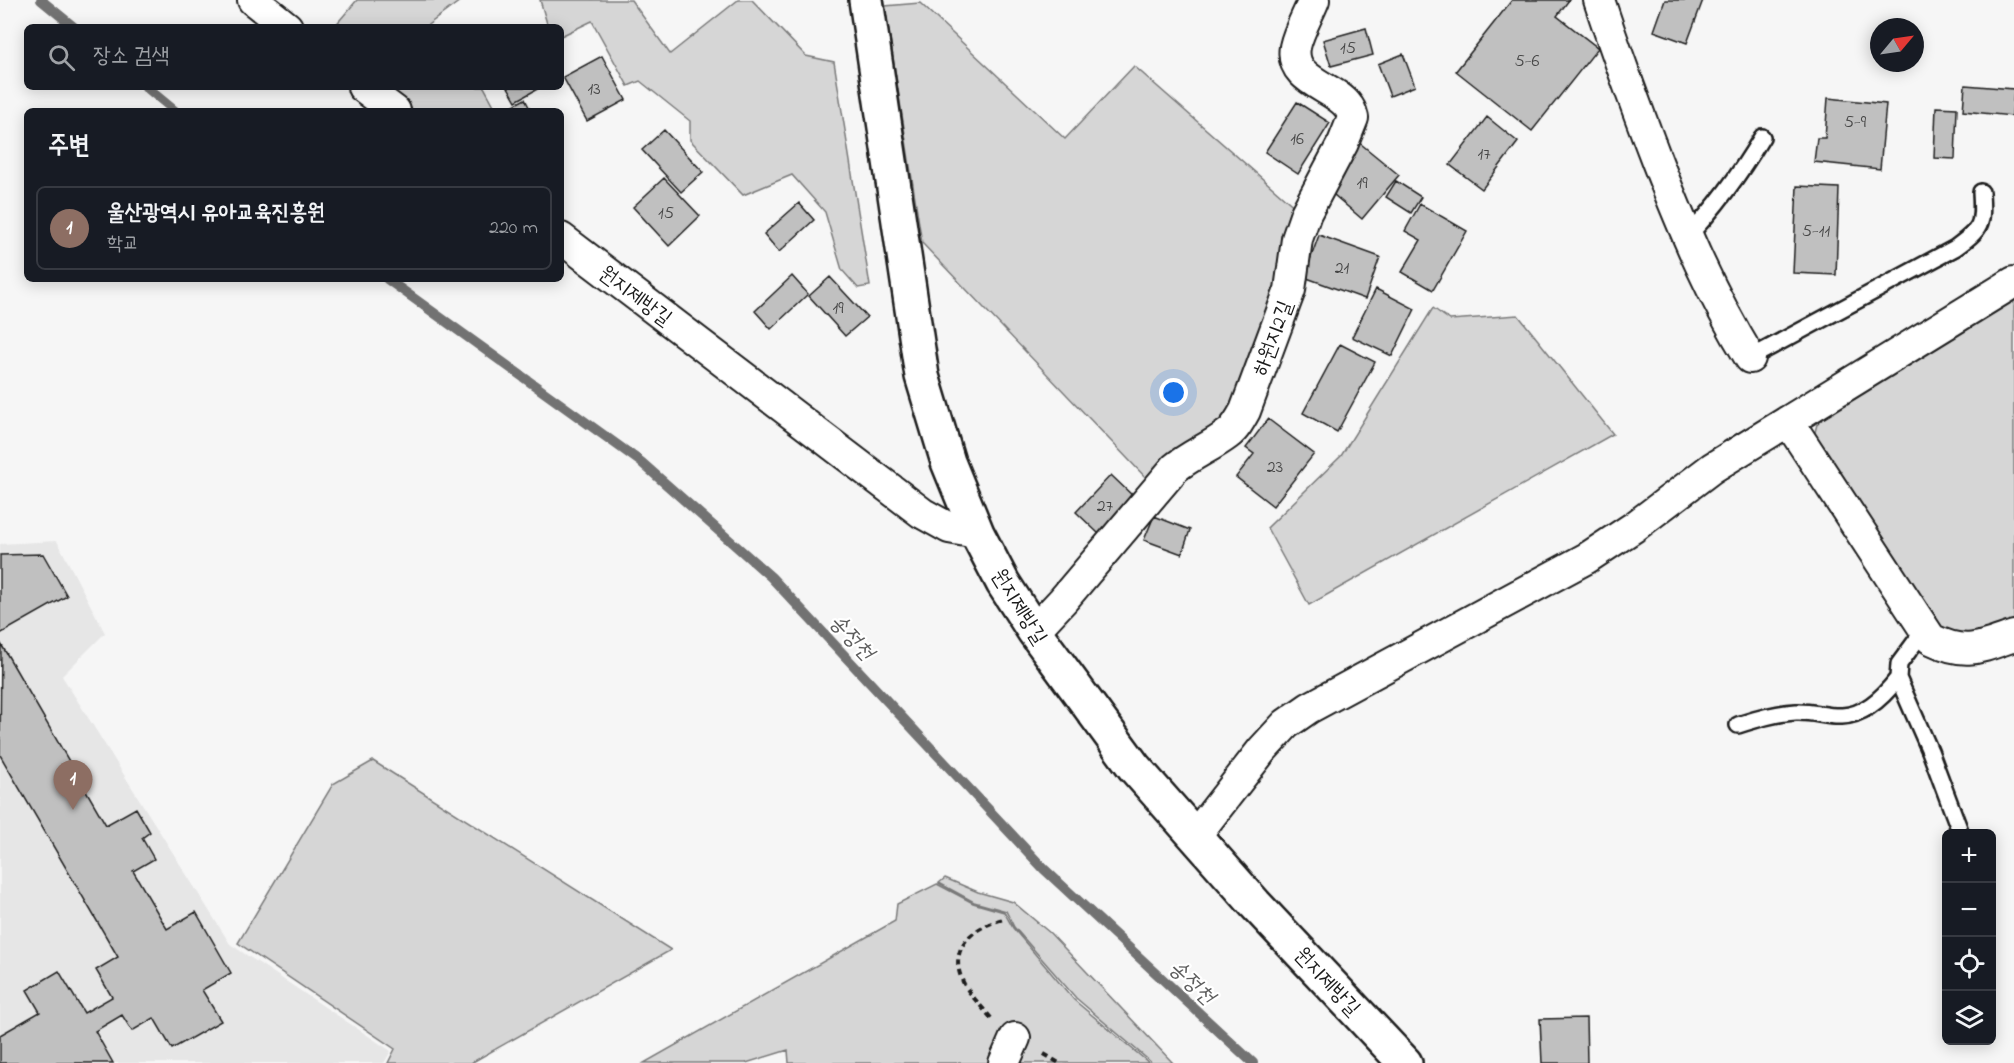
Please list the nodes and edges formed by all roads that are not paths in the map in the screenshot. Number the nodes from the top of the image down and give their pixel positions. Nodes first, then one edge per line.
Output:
1 (254, 0) edge
2 (866, 0) edge
3 (1314, 0) edge
4 (1599, 0) edge
5 (283, 24) edge
6 (367, 90) edge
7 (391, 108) edge
8 (1762, 137) dead end
9 (1981, 192) dead end
10 (1687, 237) junction
11 (564, 240) edge
12 (2014, 282) edge
13 (1750, 358) joint
14 (1788, 421) junction
15 (977, 533) junction
16 (1924, 630) junction
17 (1034, 631) junction
18 (2014, 636) edge
19 (1898, 678) junction
20 (1738, 725) dead end
21 (1959, 829) edge
22 (1195, 836) junction
23 (1405, 1063) edge

1 - 5 street
2 - 15 street
3 - 17 street, 하원지2길
4 - 10 street
6 - 7 street
8 - 10 lane
9 - 13 lane
10 - 13 street
11 - 15 street, 원지제방길
12 - 14 street
14 - 16 street
14 - 22 street
15 - 17 street, 원지제방길
16 - 18 street
16 - 19 lane
17 - 22 street, 원지제방길
19 - 20 lane
19 - 21 lane
22 - 23 street, 원지제방길

